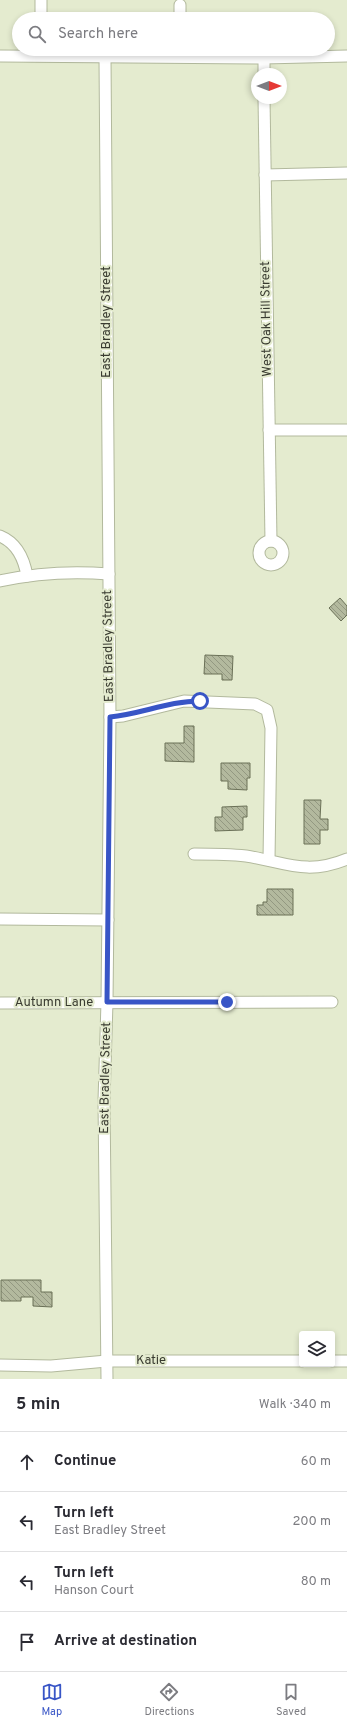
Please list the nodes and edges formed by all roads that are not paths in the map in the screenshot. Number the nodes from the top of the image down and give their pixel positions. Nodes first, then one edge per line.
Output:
1 (41, 0) edge
2 (180, 5) dead end
3 (41, 12) edge
4 (180, 12) edge
5 (12, 55) edge
6 (0, 56) edge
7 (84, 56) edge
8 (135, 56) edge
9 (230, 56) edge
10 (347, 56) edge
11 (105, 58) junction
12 (264, 58) junction
13 (264, 68) edge
14 (264, 104) edge
15 (347, 173) edge
16 (265, 175) junction
17 (269, 430) junction
18 (347, 430) edge
19 (0, 536) edge
20 (271, 541) dead end
21 (109, 574) junction
22 (27, 576) junction
23 (0, 581) edge
24 (110, 717) junction
25 (194, 854) dead end
26 (347, 859) edge
27 (269, 860) junction
28 (0, 919) edge
29 (108, 920) junction
30 (107, 1002) junction
31 (332, 1002) dead end
32 (0, 1003) edge
33 (107, 1361) junction
34 (299, 1361) edge
35 (335, 1361) edge
36 (347, 1361) edge
37 (0, 1366) edge
38 (107, 1379) edge

1 - 3 street
2 - 4 street
5 - 6 street
7 - 11 street
8 - 11 street
9 - 12 street
10 - 12 street
11 - 21 street, East Bradley Street
12 - 13 street
14 - 16 street, West Oak Hill Street
15 - 16 street
16 - 17 street, West Oak Hill Street
17 - 18 street
17 - 20 street, West Oak Hill Street
19 - 22 street
21 - 22 street
21 - 24 street, East Bradley Street
22 - 23 street
24 - 27 street
24 - 29 street, East Bradley Street
25 - 27 street
26 - 27 street
28 - 29 street
29 - 30 street, East Bradley Street
30 - 31 street, Autumn Lane
30 - 32 street, Autumn Lane
30 - 33 street, East Bradley Street
33 - 34 street, Katie
33 - 37 street, Katie
33 - 38 street, East Bradley Street
35 - 36 street

